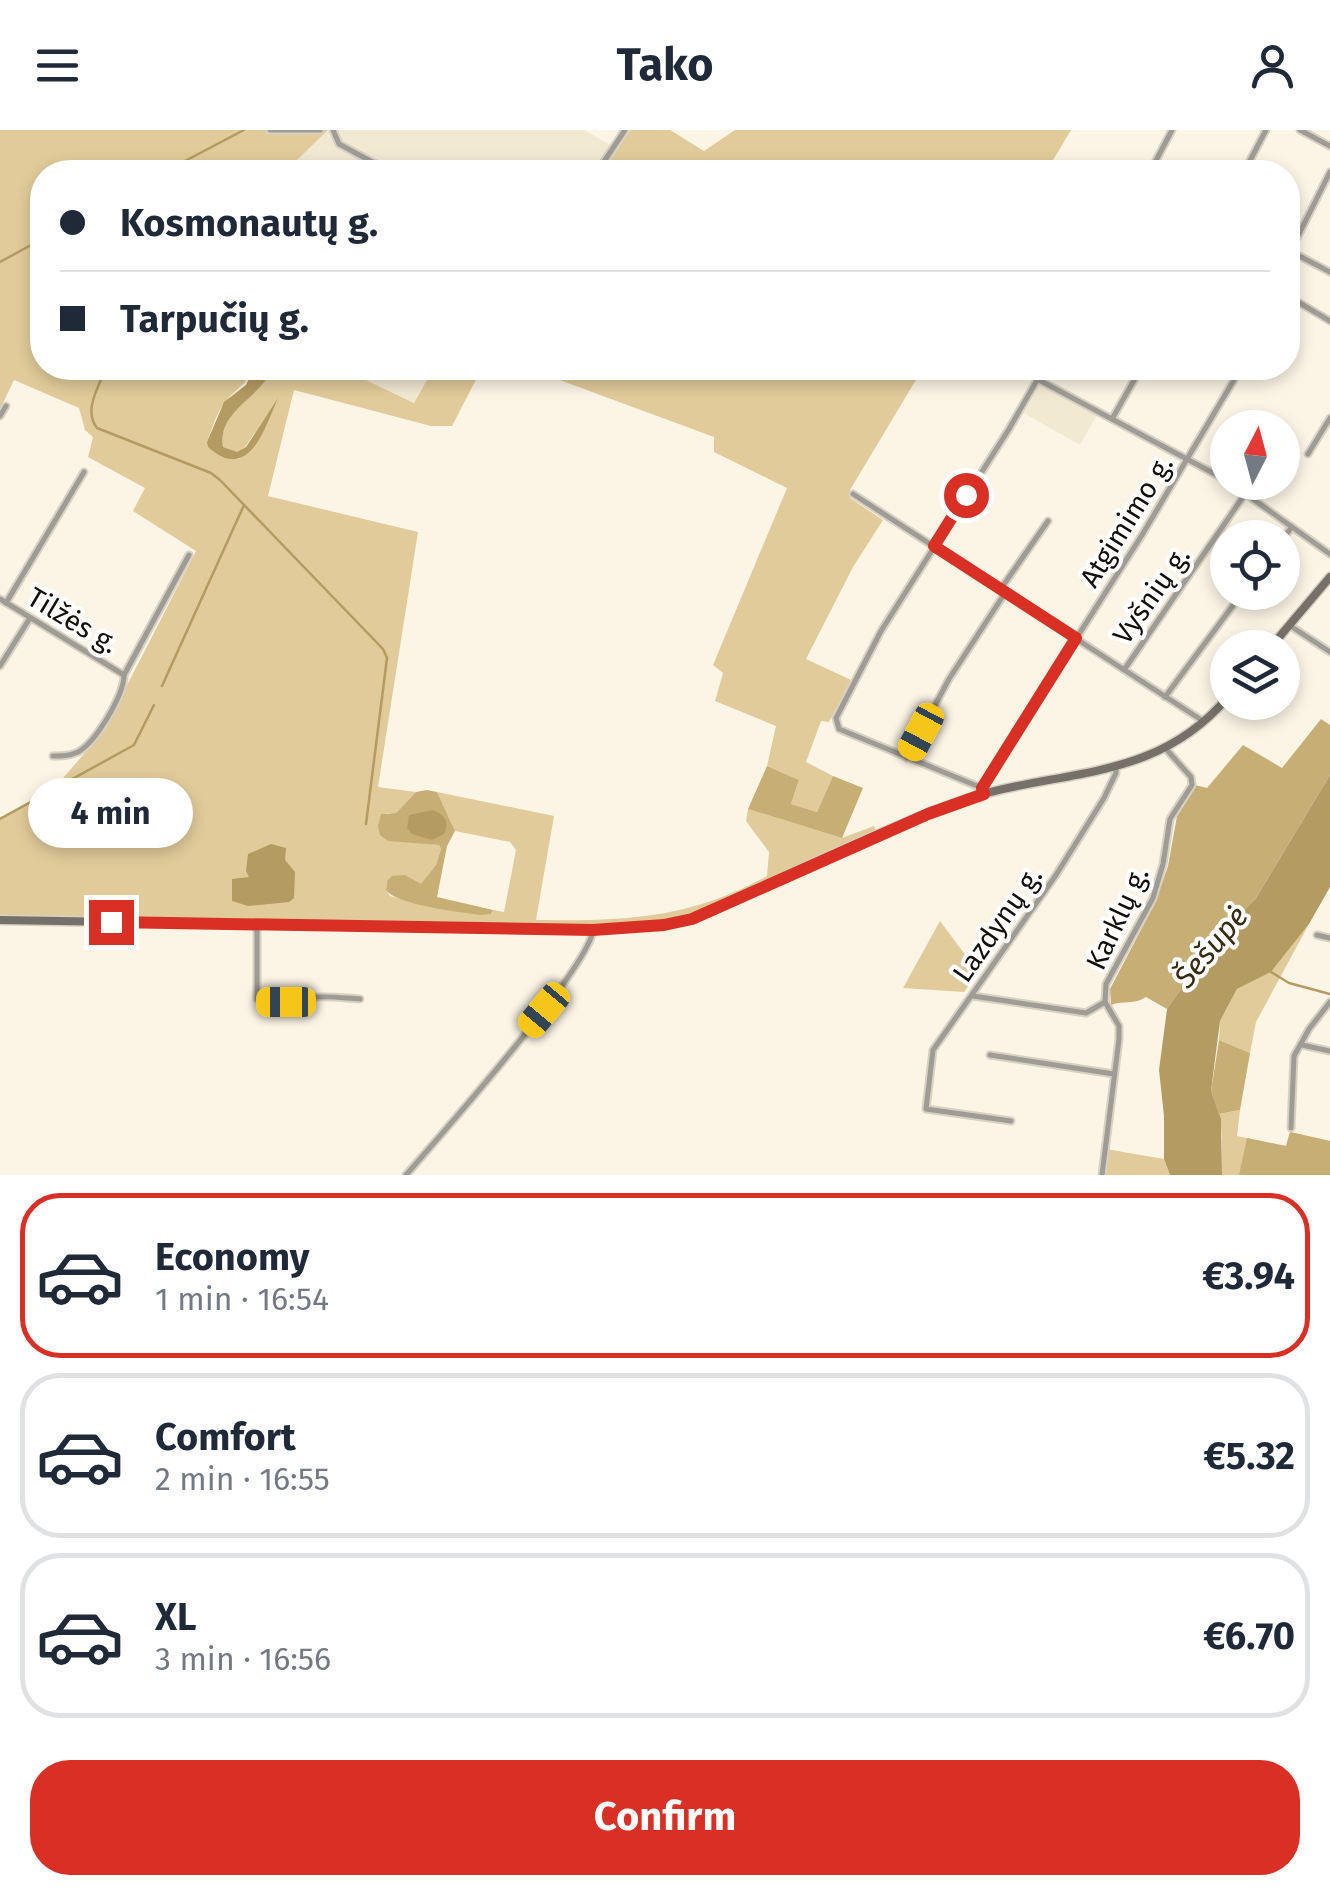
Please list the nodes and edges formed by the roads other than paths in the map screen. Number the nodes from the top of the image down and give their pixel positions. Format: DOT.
graph roads {
  1 [pos="270,130"];
  2 [pos="320,130"];
  3 [pos="333,130"];
  4 [pos="625,130"];
  5 [pos="1172,130"];
  6 [pos="1266,130"];
  7 [pos="1300,130"];
  8 [pos="1330,146"];
  9 [pos="369,160"];
  10 [pos="605,160"];
  11 [pos="1156,160"];
  12 [pos="1250,160"];
  13 [pos="1330,172"];
  14 [pos="1300,231"];
  15 [pos="1300,258"];
  16 [pos="1330,272"];
  17 [pos="1300,303"];
  18 [pos="1330,321"];
  19 [pos="1038,380"];
  20 [pos="1133,380"];
  21 [pos="1233,380"];
  22 [pos="6,406"];
  23 [pos="0,416"];
  24 [pos="1330,418"];
  25 [pos="1112,419"];
  26 [pos="1308,454"];
  27 [pos="1189,458"];
  28 [pos="1210,471"];
  29 [pos="84,472"];
  30 [pos="853,494"];
  31 [pos="1242,500"];
  32 [pos="1254,500"];
  33 [pos="1282,520"];
  34 [pos="1048,521"];
  35 [pos="1300,533"];
  36 [pos="934,546"];
  37 [pos="1330,554"];
  38 [pos="189,555"];
  39 [pos="1330,577"];
  40 [pos="1003,591"];
  41 [pos="3,601"];
  42 [pos="1230,610"];
  43 [pos="30,618"];
  44 [pos="1289,625"];
  45 [pos="1285,630"];
  46 [pos="1076,638"];
  47 [pos="1330,652"];
  48 [pos="0,666"];
  49 [pos="1124,670"];
  50 [pos="124,675"];
  51 [pos="1165,696"];
  52 [pos="1210,718"];
  53 [pos="1205,723"];
  54 [pos="1166,749"];
  55 [pos="53,756"];
  56 [pos="907,758"];
  57 [pos="1116,766"];
  58 [pos="983,791"];
  59 [pos="0,920"];
  60 [pos="256,924"];
  61 [pos="593,930"];
  62 [pos="1317,935"];
  63 [pos="1330,938"];
  64 [pos="971,996"];
  65 [pos="360,999"];
  66 [pos="1105,1002"];
  67 [pos="1330,1002"];
  68 [pos="1302,1045"];
  69 [pos="1330,1051"];
  70 [pos="990,1055"];
  71 [pos="1114,1074"];
  72 [pos="1011,1121"];
  73 [pos="1292,1128"];
  74 [pos="406,1175"];
  75 [pos="1102,1175"];
  1 -- 2 [label="street"];
  3 -- 9 [label="street"];
  4 -- 10 [label="street"];
  5 -- 11 [label="street"];
  6 -- 12 [label="street"];
  7 -- 8 [label="street"];
  13 -- 14 [label="street"];
  15 -- 16 [label="street"];
  17 -- 18 [label="street"];
  19 -- 25 [label="street"];
  19 -- 36 [label="street"];
  20 -- 25 [label="street"];
  21 -- 27 [label="street, Atgimimo g."];
  22 -- 23 [label="street"];
  24 -- 26 [label="street"];
  25 -- 27 [label="street"];
  27 -- 28 [label="street"];
  27 -- 46 [label="street, Atgimimo g."];
  29 -- 41 [label="street"];
  30 -- 36 [label="street"];
  31 -- 49 [label="street, Vyšnių g."];
  32 -- 33 [label="street"];
  34 -- 40 [label="street"];
  35 -- 37 [label="street"];
  36 -- 40 [label="street"];
  36 -- 56 [label="street"];
  38 -- 50 [label="street"];
  39 -- 44 [label="main road"];
  40 -- 46 [label="street"];
  40 -- 56 [label="street"];
  41 -- 43 [label="street, Tilžės g."];
  42 -- 51 [label="street"];
  43 -- 48 [label="street"];
  43 -- 50 [label="street, Tilžės g."];
  44 -- 45 [label="main road"];
  44 -- 47 [label="street"];
  46 -- 49 [label="street"];
  46 -- 58 [label="street, Atgimimo g."];
  49 -- 51 [label="street"];
  50 -- 55 [label="street"];
  51 -- 53 [label="street"];
  52 -- 53 [label="main road"];
  53 -- 54 [label="main road"];
  54 -- 57 [label="main road"];
  54 -- 66 [label="street, Karklų g."];
  56 -- 58 [label="street"];
  57 -- 58 [label="main road"];
  57 -- 64 [label="street, Lazdynų g."];
  58 -- 61 [label="main road"];
  59 -- 60 [label="main road"];
  60 -- 61 [label="main road"];
  60 -- 65 [label="street"];
  61 -- 74 [label="street"];
  62 -- 63 [label="street"];
  64 -- 66 [label="street"];
  64 -- 72 [label="street, Lazdynų g."];
  66 -- 71 [label="street, Karklų g."];
  67 -- 68 [label="street"];
  68 -- 69 [label="street"];
  68 -- 73 [label="street"];
  70 -- 71 [label="street"];
  71 -- 75 [label="street, Karklų g."];
}
